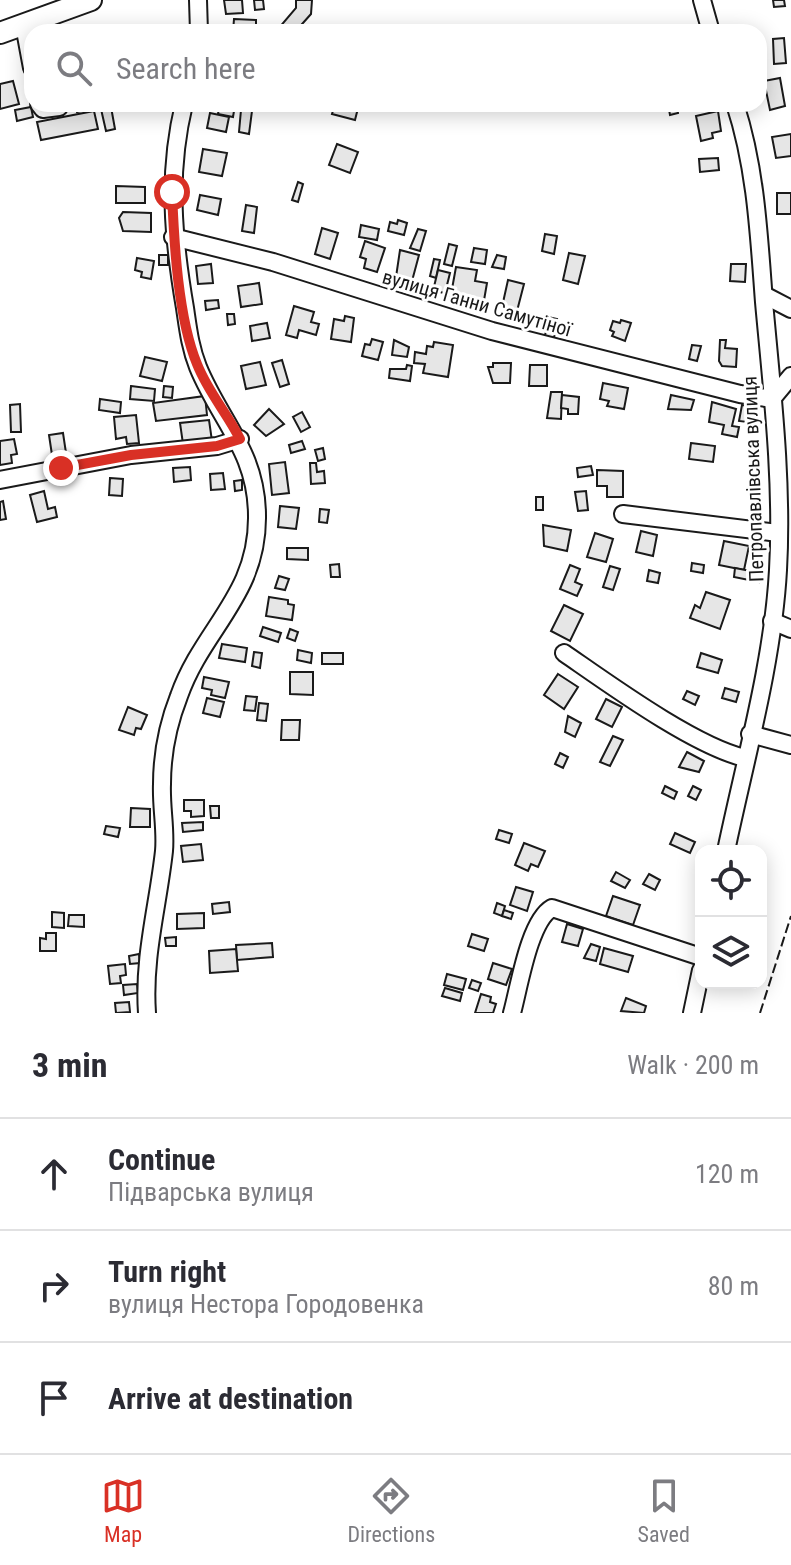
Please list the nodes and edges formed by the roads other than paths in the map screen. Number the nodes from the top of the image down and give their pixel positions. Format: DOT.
graph roads {
  1 [pos="91,0"];
  2 [pos="198,0"];
  3 [pos="702,0"];
  4 [pos="54,7"];
  5 [pos="26,24"];
  6 [pos="199,24"];
  7 [pos="709,24"];
  8 [pos="24,25"];
  9 [pos="0,33"];
  10 [pos="182,112"];
  11 [pos="737,112"];
  12 [pos="173,237"];
  13 [pos="764,295"];
  14 [pos="791,309"];
  15 [pos="791,376"];
  16 [pos="772,399"];
  17 [pos="240,439"];
  18 [pos="0,480"];
  19 [pos="623,514"];
  20 [pos="778,533"];
  21 [pos="772,621"];
  22 [pos="791,629"];
  23 [pos="564,653"];
  24 [pos="750,734"];
  25 [pos="791,745"];
  26 [pos="745,758"];
  27 [pos="727,845"];
  28 [pos="695,955"];
  29 [pos="697,989"];
  30 [pos="147,1013"];
  31 [pos="512,1013"];
  32 [pos="692,1013"];
  1 -- 4 [label="main road"];
  2 -- 6 [label="street"];
  3 -- 7 [label="street"];
  4 -- 5 [label="main road"];
  8 -- 9 [label="main road"];
  10 -- 12 [label="street"];
  11 -- 13 [label="street, Петропавлівська вулиця"];
  12 -- 16 [label="street, вулиця Ганни Самутіної"];
  12 -- 17 [label="street"];
  13 -- 14 [label="street"];
  13 -- 16 [label="street, Петропавлівська вулиця"];
  15 -- 16 [label="street"];
  16 -- 20 [label="street, Петропавлівська вулиця"];
  17 -- 18 [label="street"];
  17 -- 30 [label="street"];
  19 -- 20 [label="street"];
  20 -- 21 [label="street, Петропавлівська вулиця"];
  21 -- 22 [label="street"];
  21 -- 24 [label="street, Петропавлівська вулиця"];
  23 -- 26 [label="street"];
  24 -- 25 [label="street"];
  24 -- 26 [label="street, Петропавлівська вулиця"];
  26 -- 27 [label="street, Петропавлівська вулиця"];
  28 -- 31 [label="street"];
  29 -- 32 [label="street"];
}
